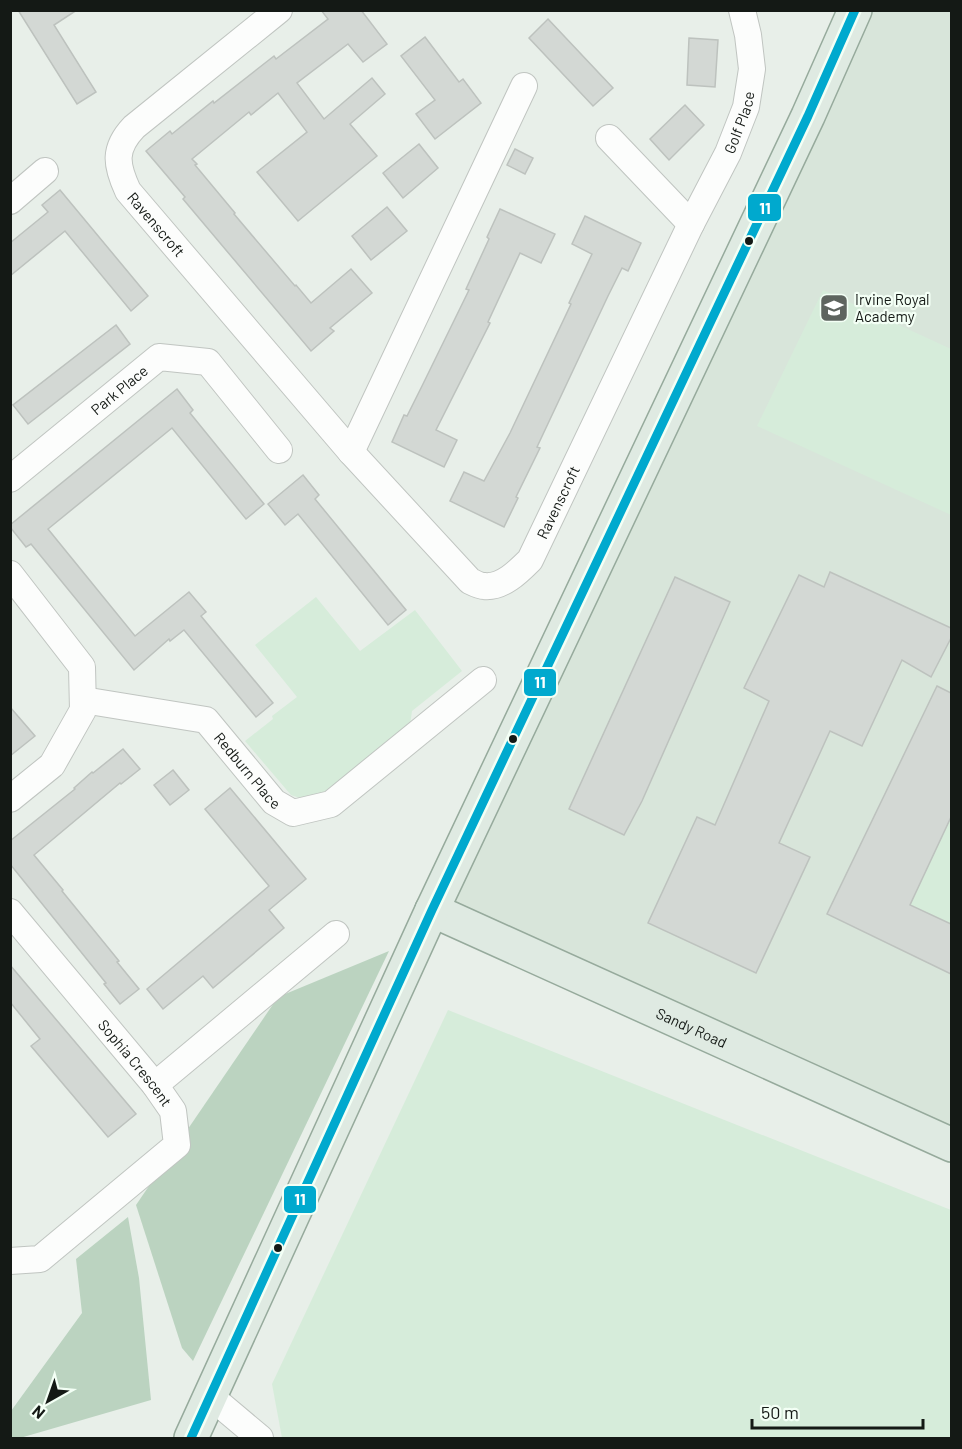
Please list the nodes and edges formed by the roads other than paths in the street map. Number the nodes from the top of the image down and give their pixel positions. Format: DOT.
graph roads {
  1 [pos="279,10"];
  2 [pos="742,10"];
  3 [pos="855,10"];
  4 [pos="524,86"];
  5 [pos="609,138"];
  6 [pos="45,171"];
  7 [pos="10,201"];
  8 [pos="691,224"];
  9 [pos="279,450"];
  10 [pos="351,452"];
  11 [pos="10,479"];
  12 [pos="10,574"];
  13 [pos="483,680"];
  14 [pos="82,700"];
  15 [pos="10,799"];
  16 [pos="432,910"];
  17 [pos="10,912"];
  18 [pos="336,934"];
  19 [pos="155,1085"];
  20 [pos="951,1145"];
  21 [pos="10,1261"];
  22 [pos="210,1396"];
  23 [pos="191,1438"];
  24 [pos="260,1438"];
  1 -- 10 [label="street, Ravenscroft"];
  2 -- 8 [label="street, Golf Place"];
  3 -- 16 [label="main road"];
  4 -- 10 [label="street"];
  5 -- 8 [label="street"];
  6 -- 7 [label="street"];
  8 -- 10 [label="street, Ravenscroft"];
  9 -- 11 [label="street, Park Place"];
  12 -- 14 [label="street"];
  13 -- 14 [label="street, Redburn Place"];
  14 -- 15 [label="street"];
  16 -- 20 [label="main road, Sandy Road"];
  16 -- 22 [label="main road"];
  17 -- 19 [label="street, Sophia Crescent"];
  18 -- 19 [label="street"];
  19 -- 21 [label="street, Sophia Crescent"];
  22 -- 23 [label="main road"];
  22 -- 24 [label="street"];
}
